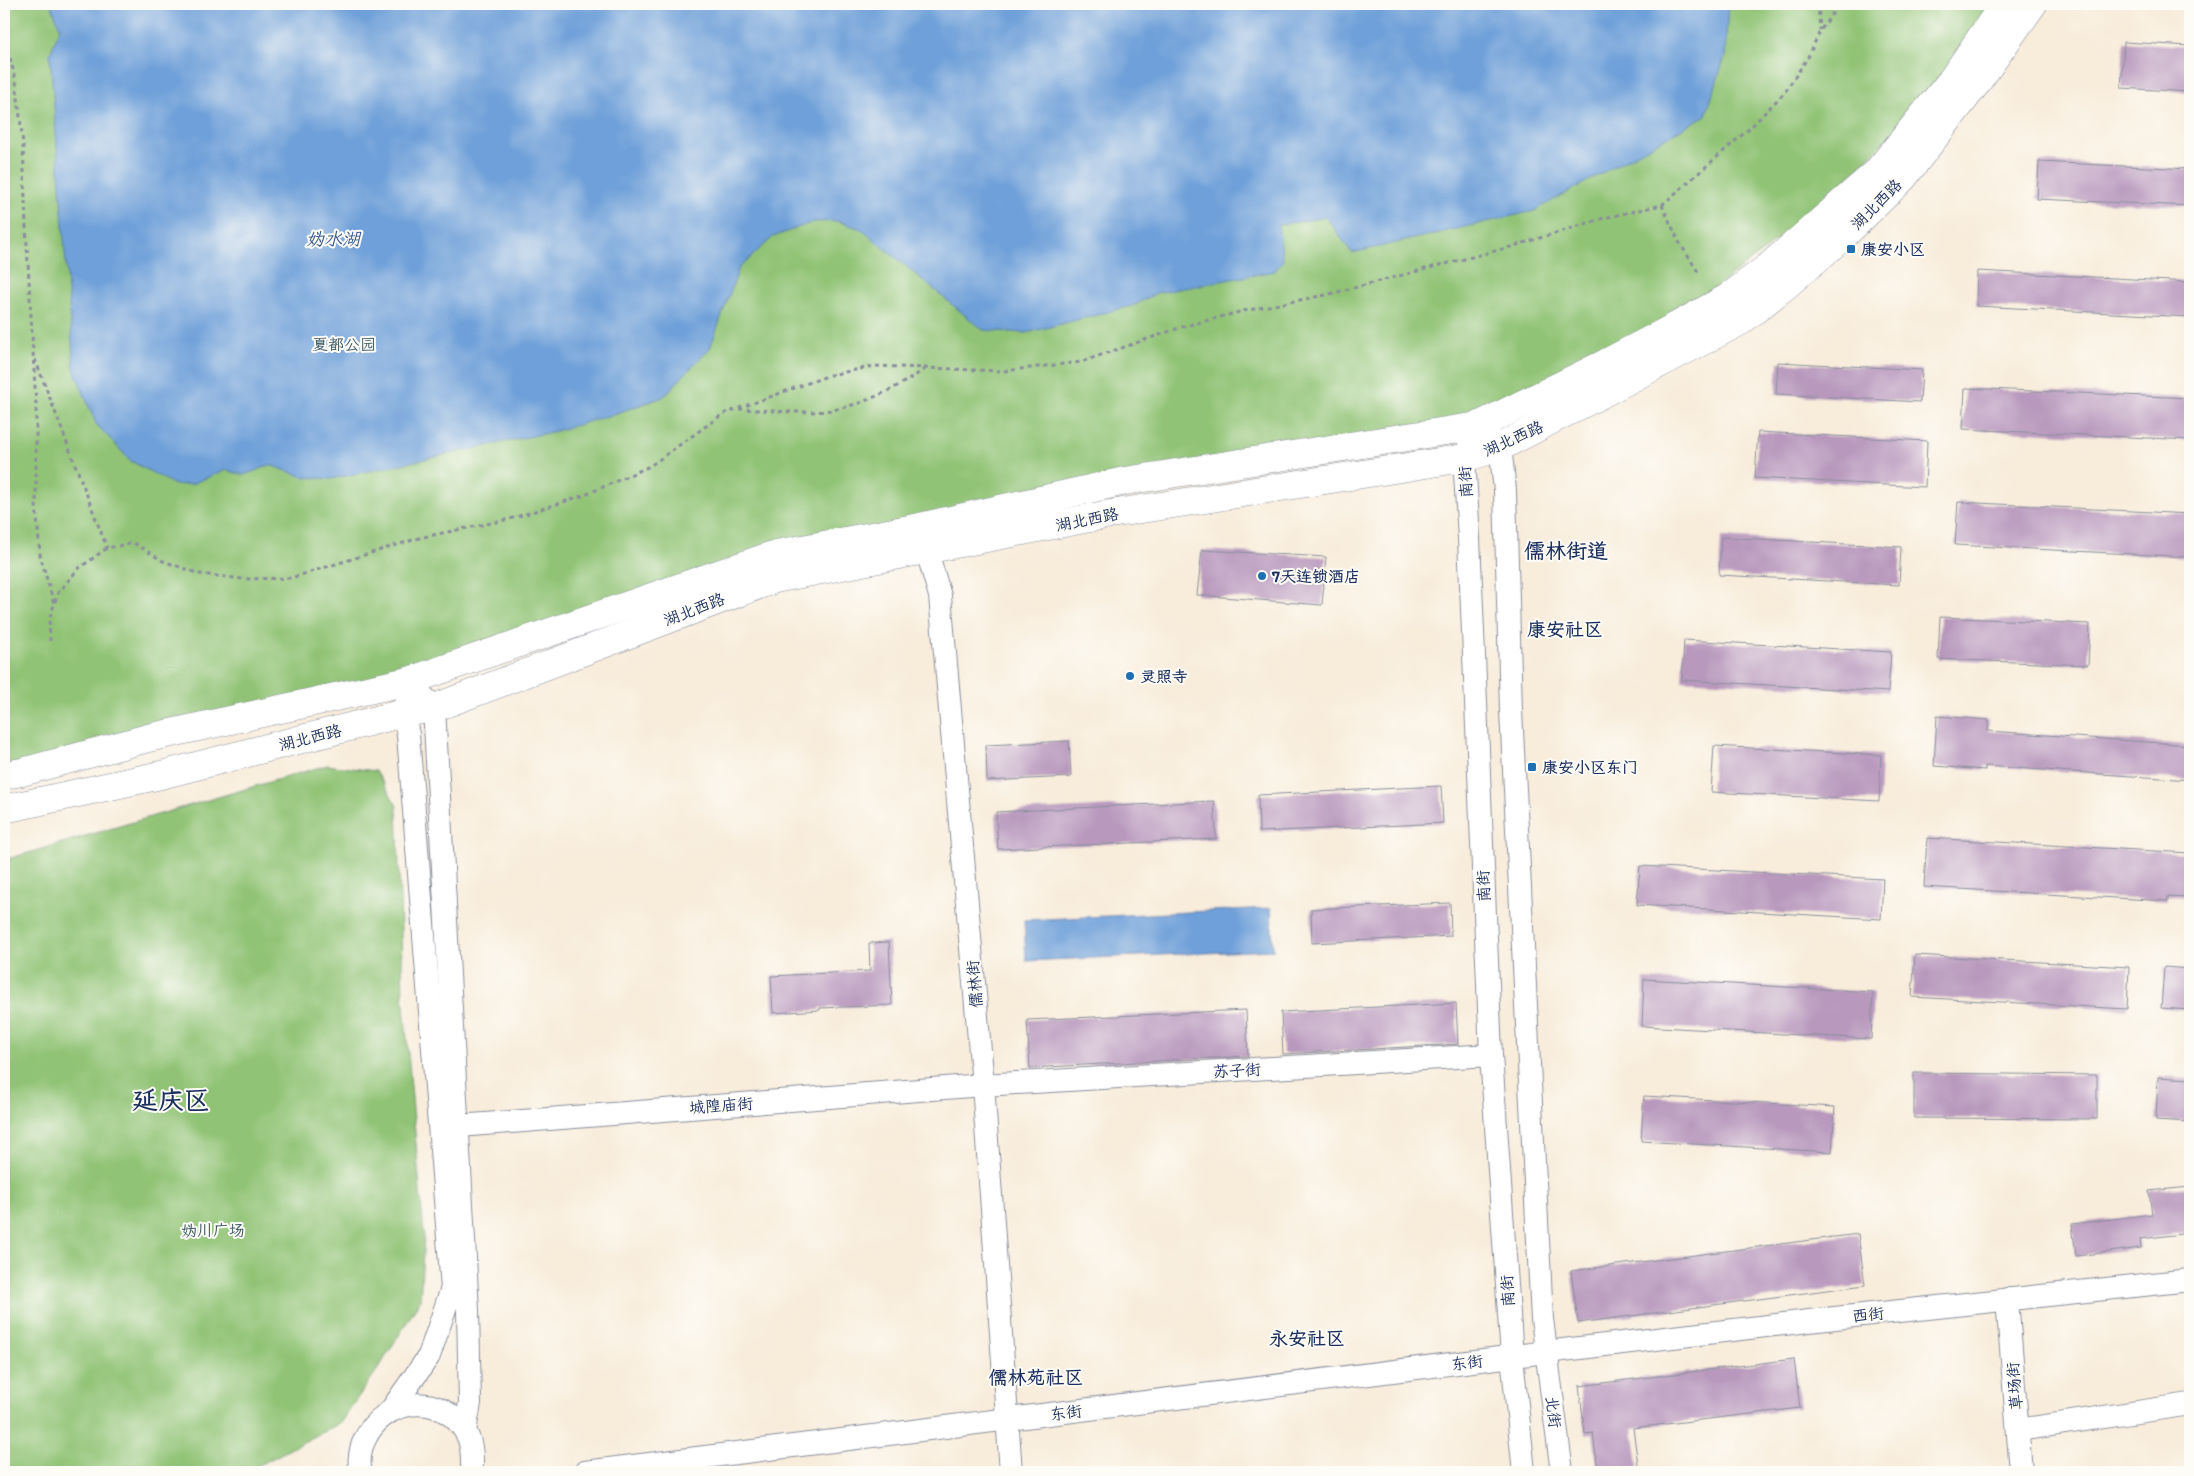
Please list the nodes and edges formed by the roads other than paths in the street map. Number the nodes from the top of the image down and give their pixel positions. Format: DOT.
graph roads {
  1 [pos="2004,4"];
  2 [pos="2033,4"];
  3 [pos="1478,426"];
  4 [pos="1500,447"];
  5 [pos="1464,458"];
  6 [pos="924,539"];
  7 [pos="409,681"];
  8 [pos="434,708"];
  9 [pos="404,713"];
  10 [pos="4,775"];
  11 [pos="4,810"];
  12 [pos="1491,1054"];
  13 [pos="983,1085"];
  14 [pos="459,1126"];
  15 [pos="2190,1280"];
  16 [pos="2007,1299"];
  17 [pos="1546,1352"];
  18 [pos="1512,1357"];
  19 [pos="2190,1404"];
  20 [pos="391,1410"];
  21 [pos="1007,1420"];
  22 [pos="2018,1430"];
  23 [pos="465,1431"];
  24 [pos="359,1471"];
  25 [pos="472,1472"];
  26 [pos="585,1472"];
  27 [pos="1011,1472"];
  28 [pos="1524,1472"];
  29 [pos="1562,1472"];
  30 [pos="2021,1472"];
  1 -- 3 [label="main road, 湖北西路"];
  2 -- 4 [label="main road, 湖北西路"];
  3 -- 4 [label="street"];
  3 -- 5 [label="street, 南街"];
  3 -- 6 [label="main road, 湖北西路"];
  4 -- 5 [label="main road, 湖北西路"];
  4 -- 17 [label="street, 南街"];
  5 -- 6 [label="main road, 湖北西路"];
  5 -- 12 [label="street, 南街"];
  6 -- 7 [label="main road, 湖北西路"];
  6 -- 8 [label="main road, 湖北西路"];
  6 -- 13 [label="street, 儒林街"];
  7 -- 8 [label="street"];
  7 -- 9 [label="street"];
  7 -- 10 [label="main road, 湖北西路"];
  8 -- 9 [label="main road, 湖北西路"];
  8 -- 14 [label="street"];
  9 -- 11 [label="main road, 湖北西路"];
  9 -- 20 [label="street"];
  12 -- 13 [label="street, 苏子街"];
  12 -- 18 [label="street, 南街"];
  13 -- 14 [label="street, 城隍庙街"];
  13 -- 21 [label="street, 儒林街"];
  14 -- 23 [label="street"];
  15 -- 16 [label="street, 西街"];
  16 -- 17 [label="street, 西街"];
  16 -- 22 [label="street, 草场街"];
  17 -- 18 [label="street, 东街"];
  17 -- 29 [label="street, 北街"];
  18 -- 21 [label="street, 东街"];
  18 -- 28 [label="street"];
  19 -- 22 [label="street"];
  20 -- 23 [label="street"];
  20 -- 24 [label="street"];
  21 -- 26 [label="street, 东街"];
  21 -- 27 [label="street, 儒林街"];
  22 -- 30 [label="street, 草场街"];
  23 -- 25 [label="street"];
}
